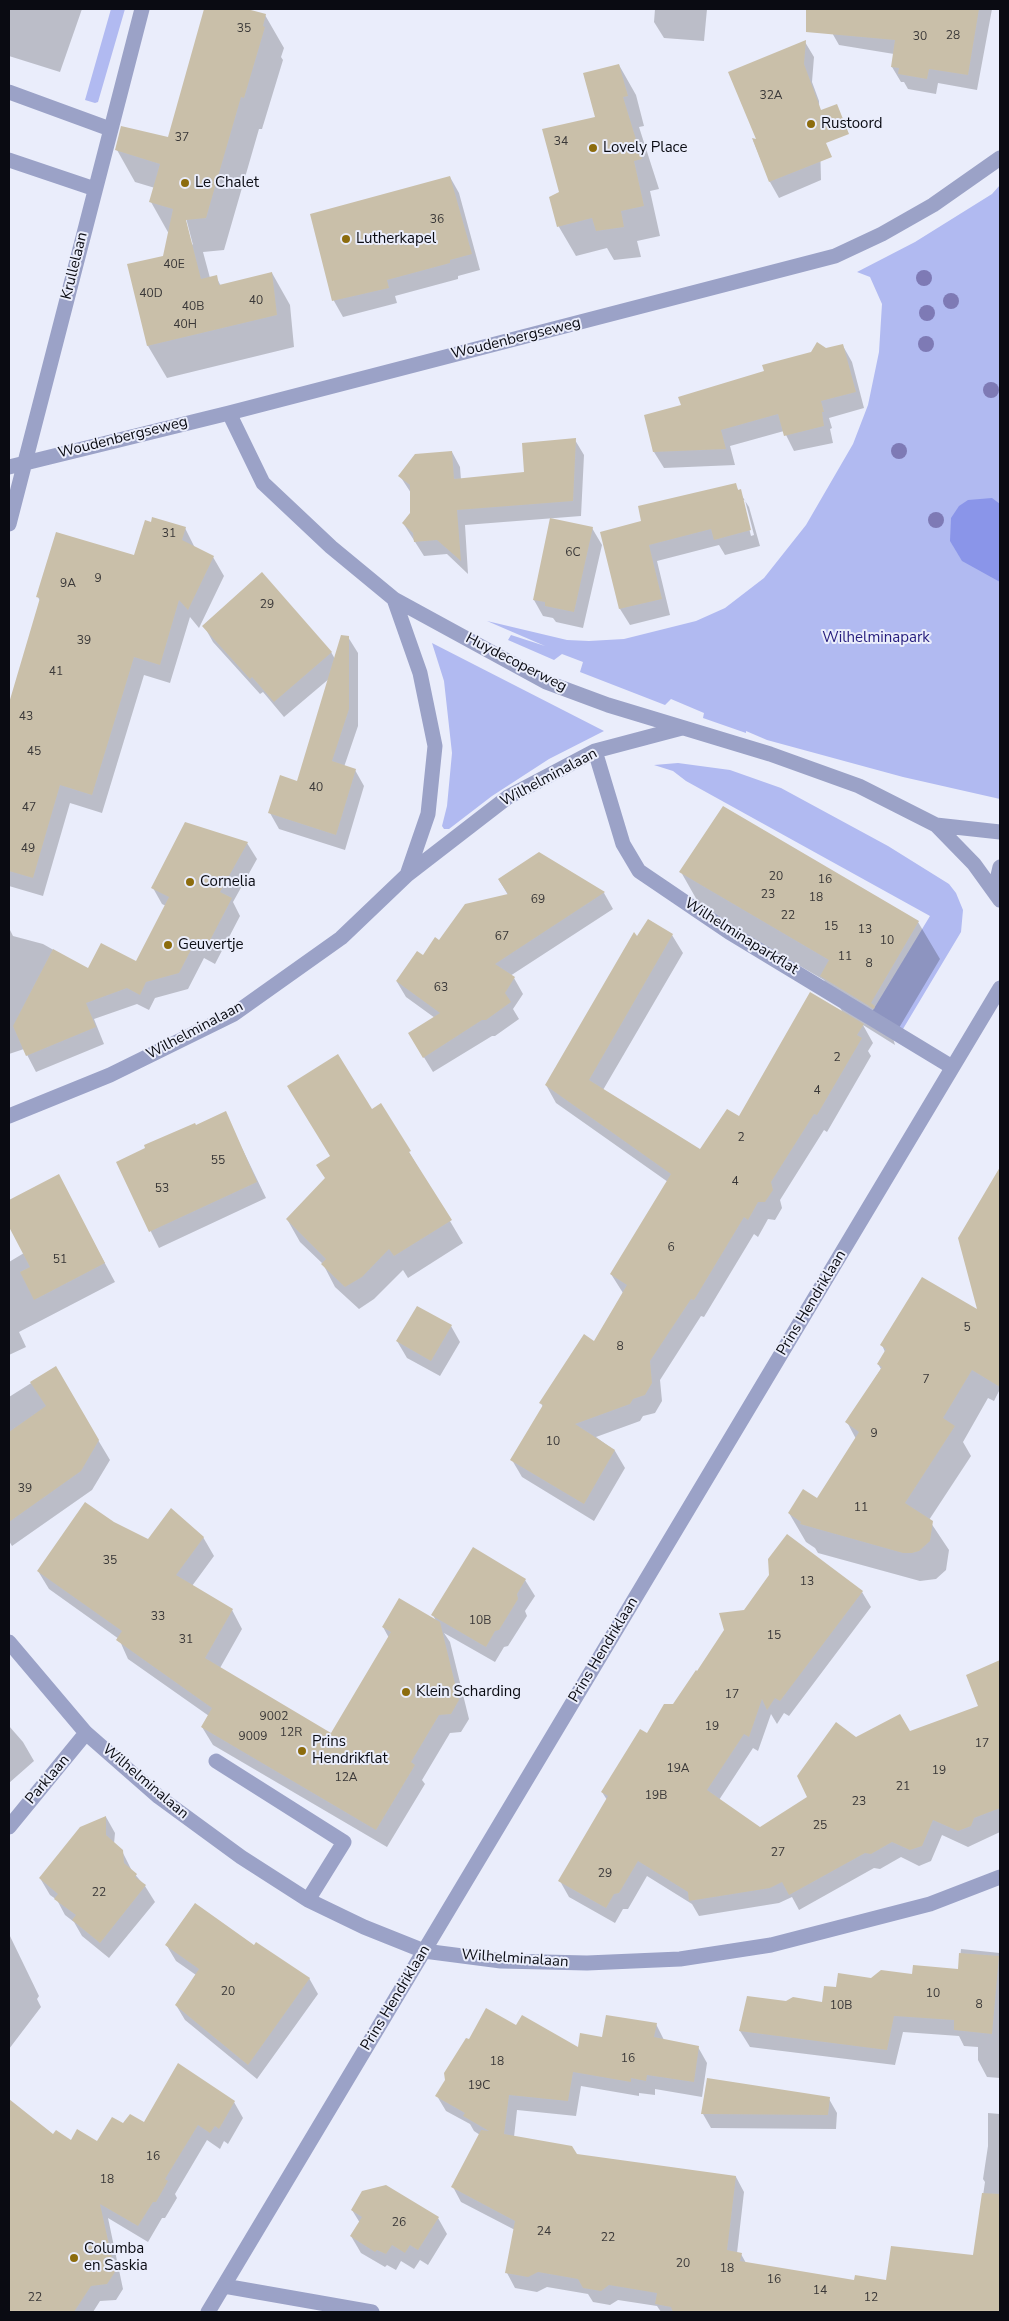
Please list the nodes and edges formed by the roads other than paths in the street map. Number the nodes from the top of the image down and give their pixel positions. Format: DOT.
graph roads {
  1 [pos="142,9"];
  2 [pos="9,92"];
  3 [pos="110,129"];
  4 [pos="1000,158"];
  5 [pos="9,160"];
  6 [pos="95,189"];
  7 [pos="229,413"];
  8 [pos="26,462"];
  9 [pos="9,466"];
  10 [pos="9,524"];
  11 [pos="394,599"];
  12 [pos="682,728"];
  13 [pos="595,751"];
  14 [pos="936,825"];
  15 [pos="1000,832"];
  16 [pos="1000,867"];
  17 [pos="407,875"];
  18 [pos="1000,898"];
  19 [pos="1000,988"];
  20 [pos="952,1067"];
  21 [pos="9,1116"];
  22 [pos="9,1642"];
  23 [pos="86,1733"];
  24 [pos="216,1761"];
  25 [pos="9,1827"];
  26 [pos="1000,1877"];
  27 [pos="308,1900"];
  28 [pos="424,1951"];
  29 [pos="224,2286"];
  30 [pos="208,2312"];
  31 [pos="372,2312"];
  1 -- 3 [label="street, Krullelaan"];
  2 -- 3 [label="street"];
  3 -- 6 [label="street, Krullelaan"];
  4 -- 7 [label="street, Woudenbergseweg"];
  5 -- 6 [label="street"];
  6 -- 8 [label="street, Krullelaan"];
  7 -- 8 [label="street, Woudenbergseweg"];
  7 -- 11 [label="street, Huydecoperweg"];
  8 -- 9 [label="street, Woudenbergseweg"];
  8 -- 10 [label="street, Krullelaan"];
  11 -- 12 [label="street, Huydecoperweg"];
  11 -- 17 [label="street, Wilhelminalaan"];
  12 -- 13 [label="street, Wilhelminalaan"];
  12 -- 14 [label="street, Huydecoperweg"];
  13 -- 17 [label="street, Wilhelminalaan"];
  13 -- 20 [label="street, Wilhelminaparkflat"];
  14 -- 15 [label="street, Huydecoperweg"];
  14 -- 18 [label="street, Huydecoperweg"];
  16 -- 18 [label="street"];
  17 -- 21 [label="street, Wilhelminalaan"];
  19 -- 20 [label="street, Prins Hendriklaan"];
  20 -- 28 [label="street, Prins Hendriklaan"];
  22 -- 23 [label="street, Wilhelminalaan"];
  23 -- 25 [label="street, Parklaan"];
  23 -- 27 [label="street, Wilhelminalaan"];
  24 -- 27 [label="street"];
  26 -- 28 [label="street, Wilhelminalaan"];
  27 -- 28 [label="street, Wilhelminalaan"];
  28 -- 29 [label="street, Prins Hendriklaan"];
  29 -- 30 [label="street, Prins Hendriklaan"];
  29 -- 31 [label="street"];
}
